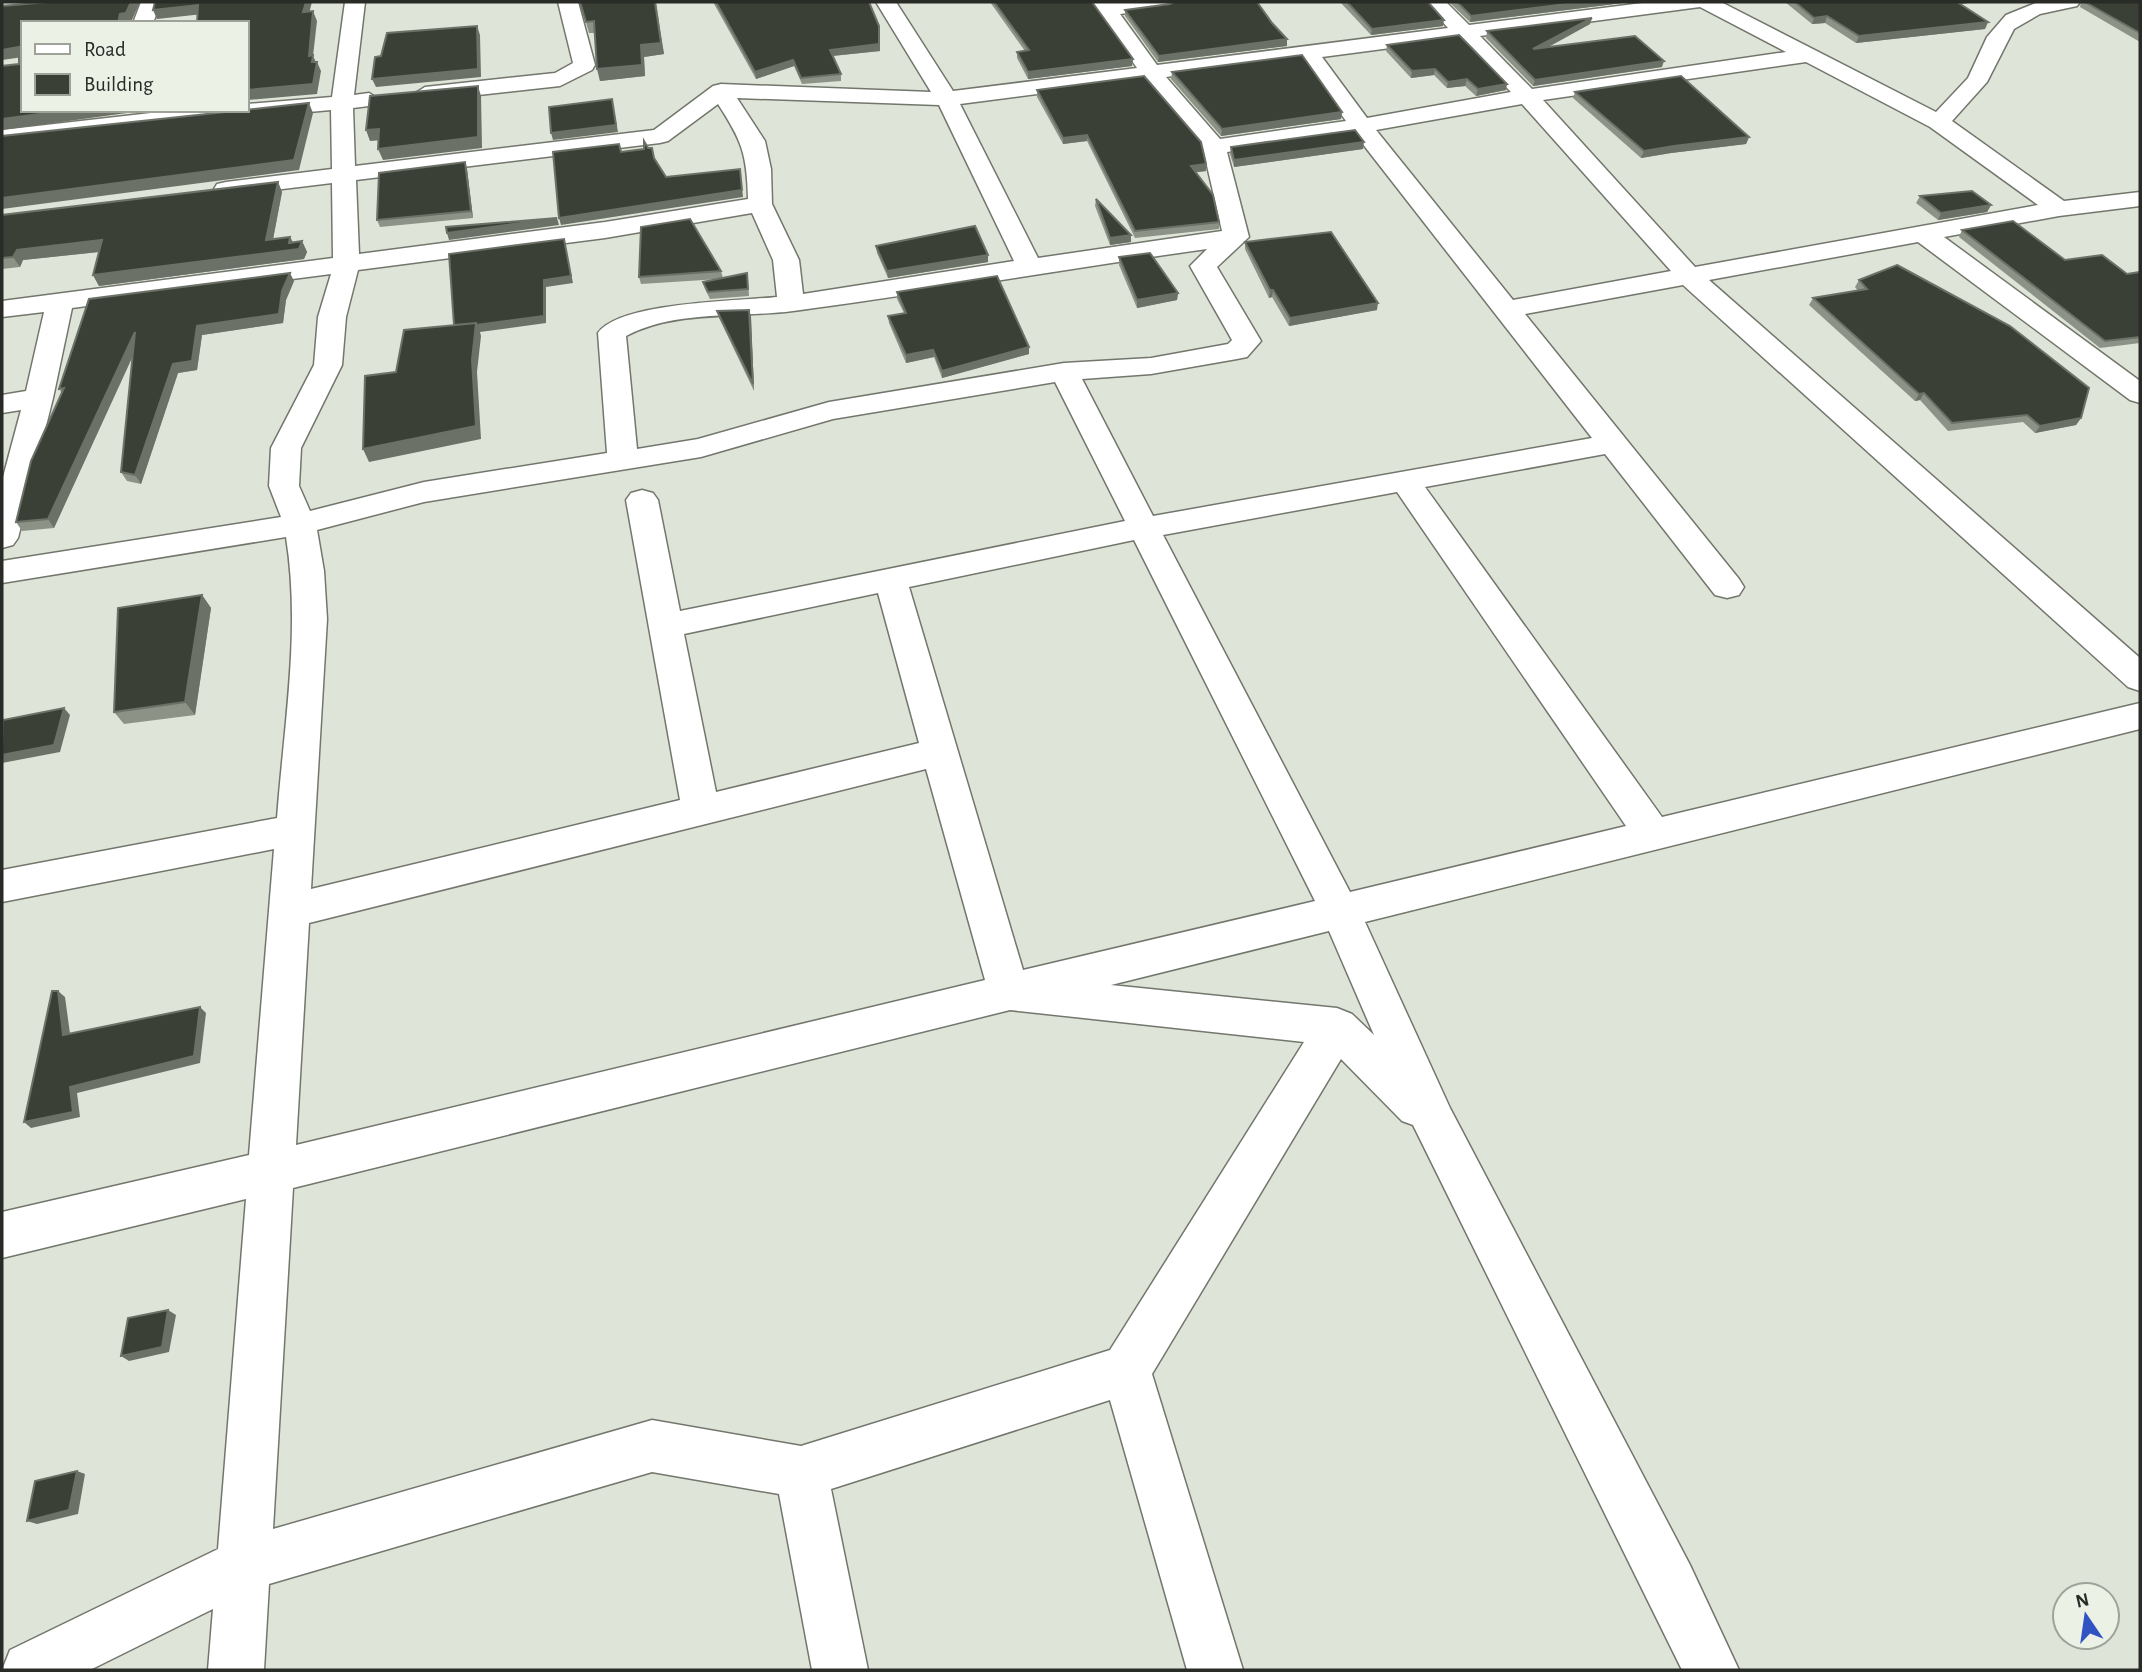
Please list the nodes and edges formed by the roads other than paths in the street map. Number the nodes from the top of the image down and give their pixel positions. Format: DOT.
graph roads {
  1 [pos="150,2"];
  2 [pos="355,2"];
  3 [pos="568,2"];
  4 [pos="887,2"];
  5 [pos="1169,2"];
  6 [pos="1435,2"];
  7 [pos="1695,2"];
  8 [pos="1706,2"];
  9 [pos="2070,2"];
  10 [pos="1103,6"];
  11 [pos="144,21"];
  12 [pos="1465,32"];
  13 [pos="1308,53"];
  14 [pos="1810,55"];
  15 [pos="1152,74"];
  16 [pos="721,91"];
  17 [pos="1527,96"];
  18 [pos="947,99"];
  19 [pos="342,103"];
  20 [pos="248,109"];
  21 [pos="195,112"];
  22 [pos="113,117"];
  23 [pos="1938,122"];
  24 [pos="1361,127"];
  25 [pos="2,138"];
  26 [pos="1214,147"];
  27 [pos="345,174"];
  28 [pos="208,191"];
  29 [pos="2140,200"];
  30 [pos="760,204"];
  31 [pos="2059,209"];
  32 [pos="1923,234"];
  33 [pos="1236,237"];
  34 [pos="346,265"];
  35 [pos="1028,265"];
  36 [pos="1688,275"];
  37 [pos="60,300"];
  38 [pos="791,303"];
  39 [pos="2,309"];
  40 [pos="1506,309"];
  41 [pos="1064,372"];
  42 [pos="2140,394"];
  43 [pos="39,398"];
  44 [pos="2,404"];
  45 [pos="1613,443"];
  46 [pos="623,461"];
  47 [pos="1405,481"];
  48 [pos="642,500"];
  49 [pos="300,524"];
  50 [pos="1143,527"];
  51 [pos="2,538"];
  52 [pos="2,572"];
  53 [pos="890,579"];
  54 [pos="1727,587"];
  55 [pos="664,626"];
  56 [pos="2140,678"];
  57 [pos="2140,716"];
  58 [pos="939,752"];
  59 [pos="701,811"];
  60 [pos="295,830"];
  61 [pos="1653,834"];
  62 [pos="2,886"];
  63 [pos="289,911"];
  64 [pos="1340,911"];
  65 [pos="1009,992"];
  66 [pos="1338,1027"];
  67 [pos="1434,1122"];
  68 [pos="271,1172"];
  69 [pos="2,1234"];
  70 [pos="1126,1370"];
  71 [pos="801,1472"];
  72 [pos="243,1565"];
  73 [pos="30,1670"];
  74 [pos="236,1670"];
  75 [pos="840,1670"];
  76 [pos="1215,1670"];
  77 [pos="1711,1670"];
  1 -- 11 [label="street"];
  2 -- 19 [label="street"];
  3 -- 19 [label="street"];
  4 -- 18 [label="street"];
  5 -- 10 [label="street"];
  6 -- 12 [label="street"];
  7 -- 12 [label="street"];
  8 -- 14 [label="street"];
  9 -- 23 [label="street"];
  10 -- 15 [label="street"];
  12 -- 13 [label="street"];
  12 -- 17 [label="street"];
  13 -- 15 [label="street"];
  13 -- 24 [label="street"];
  14 -- 17 [label="street"];
  14 -- 23 [label="street"];
  15 -- 18 [label="street"];
  15 -- 26 [label="street"];
  16 -- 18 [label="street"];
  16 -- 27 [label="street"];
  16 -- 30 [label="street"];
  17 -- 24 [label="street"];
  17 -- 36 [label="street"];
  18 -- 35 [label="street"];
  19 -- 20 [label="street"];
  19 -- 27 [label="street"];
  21 -- 22 [label="street"];
  22 -- 25 [label="street"];
  23 -- 31 [label="street"];
  24 -- 26 [label="street"];
  24 -- 40 [label="street"];
  26 -- 33 [label="street"];
  27 -- 28 [label="street"];
  27 -- 34 [label="street"];
  29 -- 31 [label="street"];
  30 -- 34 [label="street"];
  30 -- 38 [label="street"];
  31 -- 32 [label="street"];
  32 -- 36 [label="street"];
  32 -- 42 [label="street"];
  33 -- 35 [label="street"];
  33 -- 41 [label="street"];
  34 -- 37 [label="street"];
  34 -- 49 [label="street"];
  35 -- 38 [label="street"];
  36 -- 40 [label="street"];
  36 -- 56 [label="street"];
  37 -- 39 [label="street"];
  37 -- 43 [label="street"];
  38 -- 46 [label="street"];
  40 -- 45 [label="street"];
  41 -- 46 [label="street"];
  41 -- 50 [label="street"];
  43 -- 44 [label="street"];
  43 -- 51 [label="street"];
  45 -- 47 [label="street"];
  45 -- 54 [label="street"];
  46 -- 49 [label="street"];
  47 -- 50 [label="street"];
  47 -- 61 [label="street"];
  48 -- 55 [label="street"];
  49 -- 52 [label="street"];
  49 -- 60 [label="street"];
  50 -- 53 [label="street"];
  50 -- 64 [label="street"];
  53 -- 55 [label="street"];
  53 -- 58 [label="street"];
  55 -- 59 [label="street"];
  57 -- 61 [label="street"];
  58 -- 59 [label="street"];
  58 -- 65 [label="street"];
  59 -- 63 [label="street"];
  60 -- 62 [label="street"];
  60 -- 63 [label="street"];
  61 -- 64 [label="street"];
  63 -- 68 [label="street"];
  64 -- 65 [label="street"];
  64 -- 67 [label="street"];
  65 -- 66 [label="street"];
  65 -- 68 [label="street"];
  66 -- 67 [label="street"];
  66 -- 70 [label="street"];
  67 -- 77 [label="street"];
  68 -- 69 [label="street"];
  68 -- 72 [label="street"];
  70 -- 71 [label="street"];
  70 -- 76 [label="street"];
  71 -- 72 [label="street"];
  71 -- 75 [label="street"];
  72 -- 73 [label="street"];
  72 -- 74 [label="street"];
}
